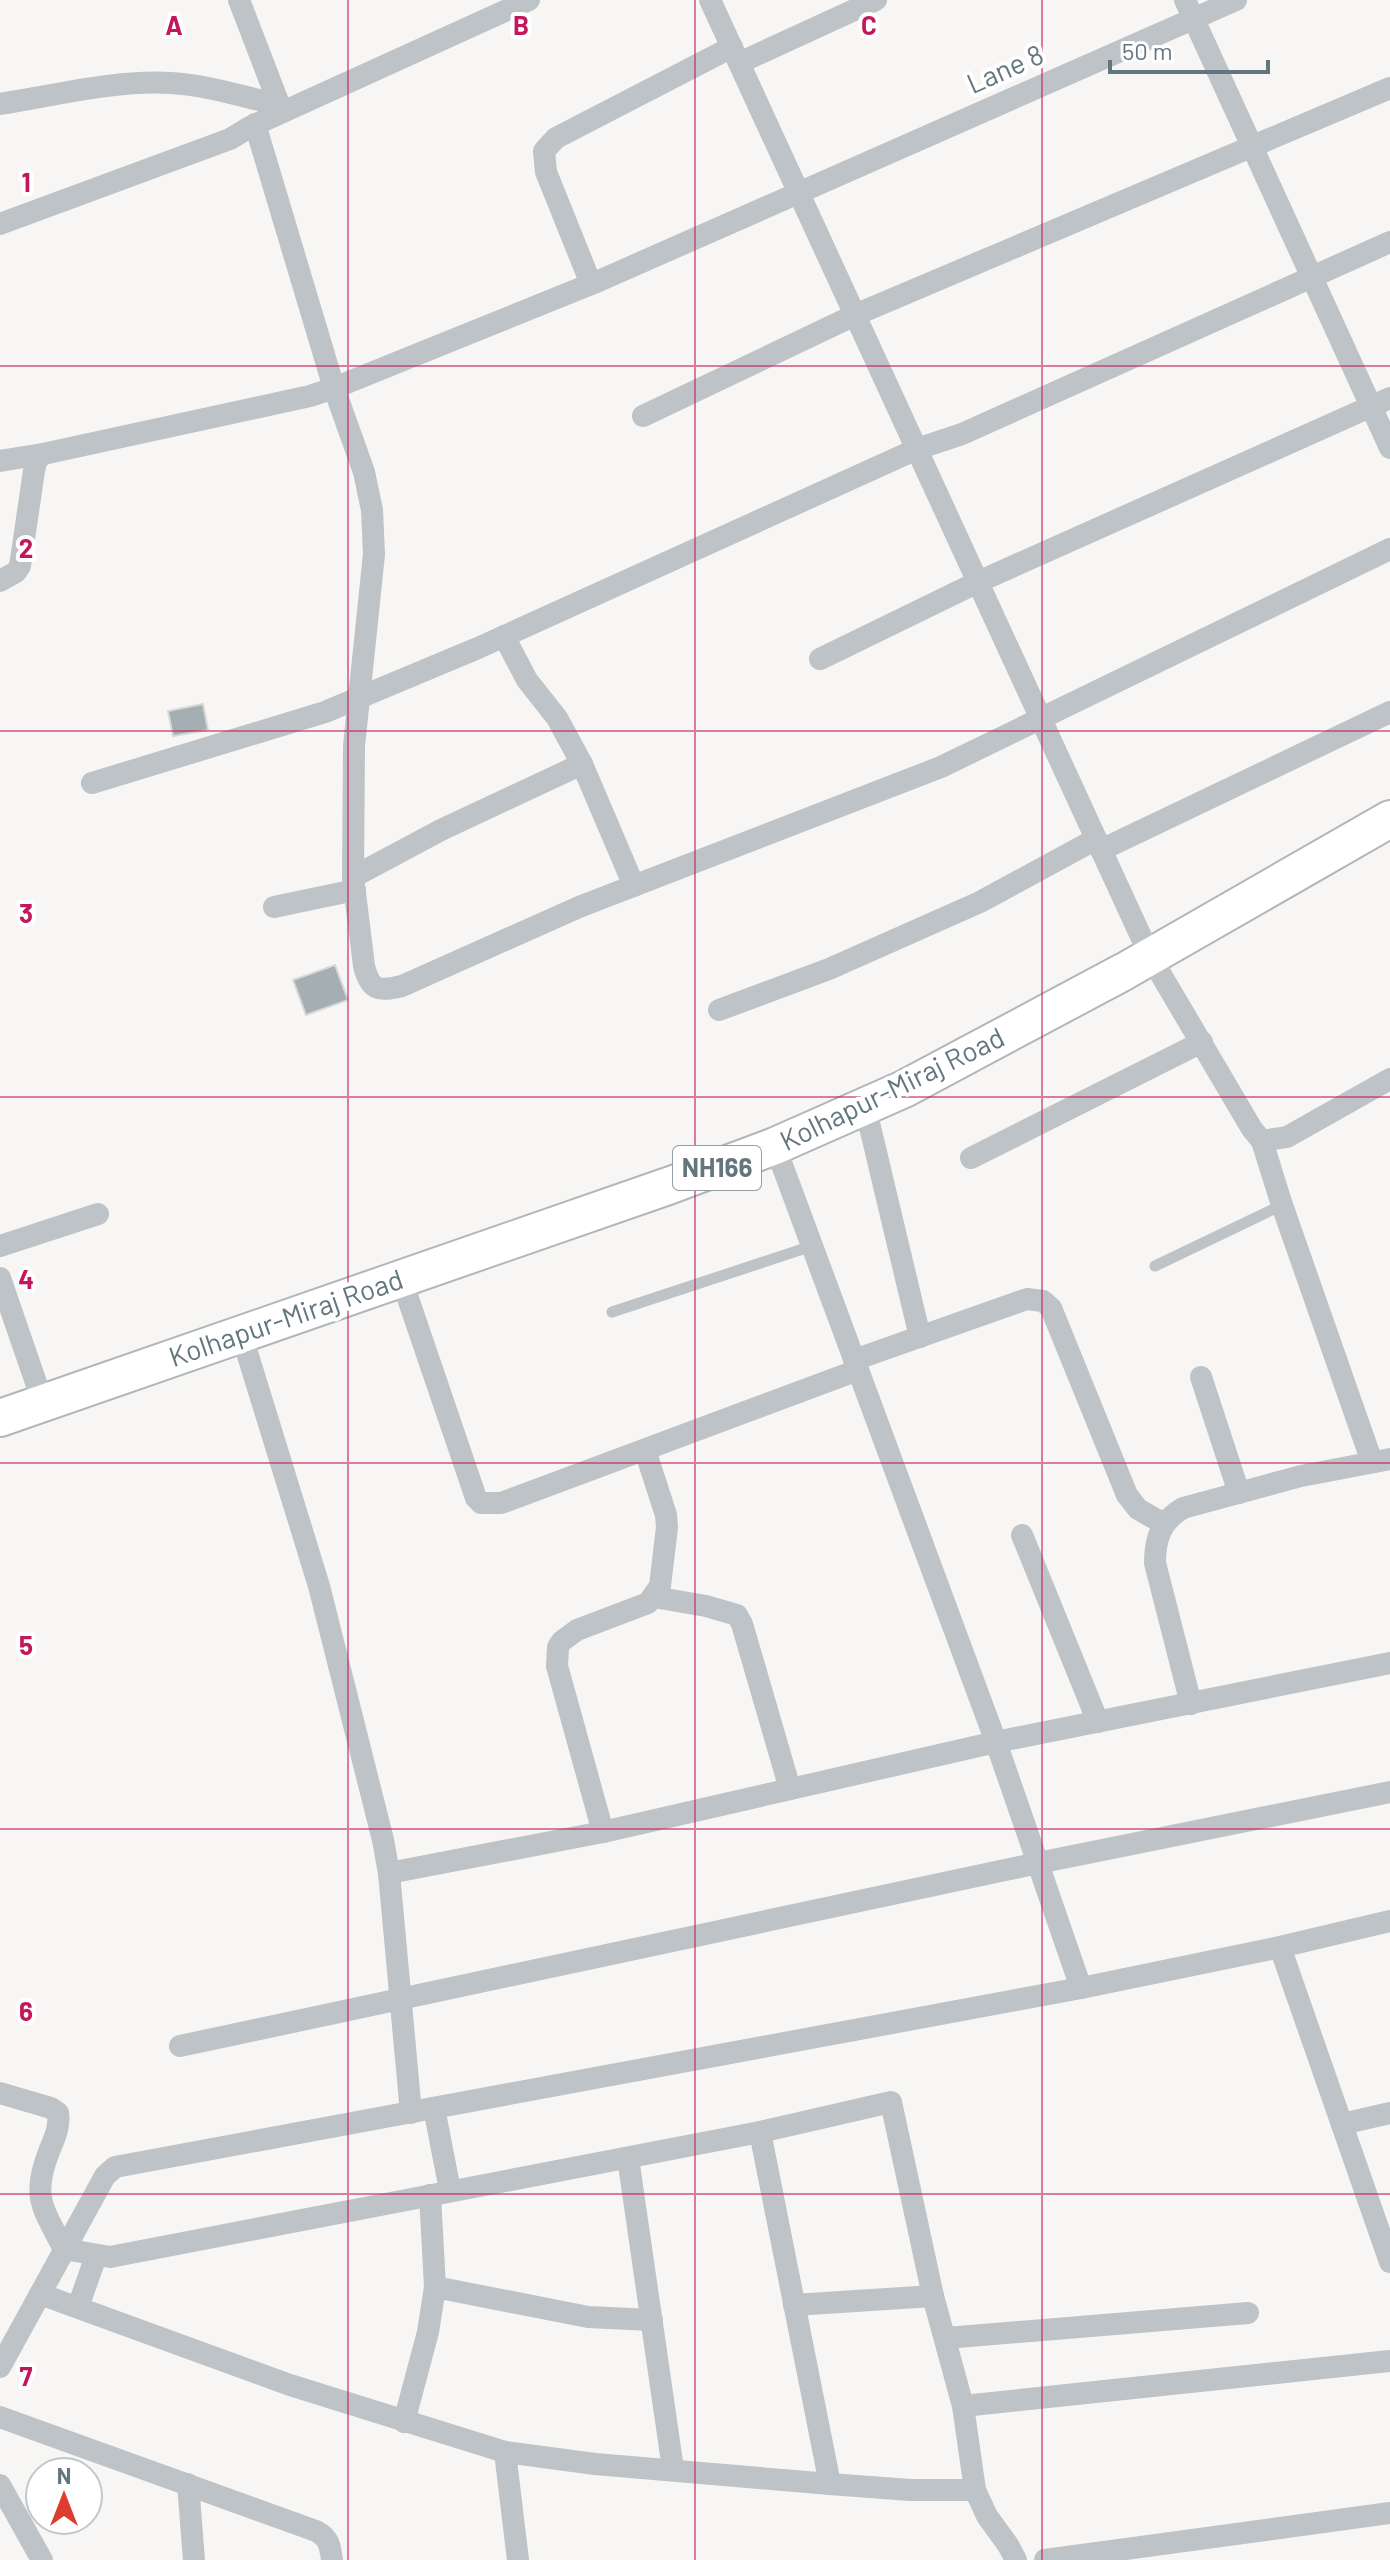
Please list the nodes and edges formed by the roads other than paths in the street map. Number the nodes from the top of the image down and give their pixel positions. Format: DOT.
graph roads {
  1 [pos="239,0"];
  2 [pos="529,0"];
  3 [pos="710,0"];
  4 [pos="876,0"];
  5 [pos="1236,0"];
  6 [pos="1190,10"];
  7 [pos="735,55"];
  8 [pos="1390,88"];
  9 [pos="0,104"];
  10 [pos="281,108"];
  11 [pos="255,124"];
  12 [pos="1251,148"];
  13 [pos="798,193"];
  14 [pos="0,224"];
  15 [pos="1390,242"];
  16 [pos="1313,276"];
  17 [pos="591,284"];
  18 [pos="855,315"];
  19 [pos="334,388"];
  20 [pos="1380,403"];
  21 [pos="643,416"];
  22 [pos="1390,448"];
  23 [pos="917,449"];
  24 [pos="43,454"];
  25 [pos="0,461"];
  26 [pos="1390,549"];
  27 [pos="0,581"];
  28 [pos="978,582"];
  29 [pos="504,636"];
  30 [pos="820,659"];
  31 [pos="359,699"];
  32 [pos="1390,712"];
  33 [pos="1040,718"];
  34 [pos="582,764"];
  35 [pos="92,783"];
  36 [pos="1390,819"];
  37 [pos="1099,844"];
  38 [pos="354,884"];
  39 [pos="634,886"];
  40 [pos="274,907"];
  41 [pos="1150,956"];
  42 [pos="719,1010"];
  43 [pos="1202,1042"];
  44 [pos="1390,1079"];
  45 [pos="865,1106"];
  46 [pos="1262,1141"];
  47 [pos="775,1146"];
  48 [pos="971,1158"];
  49 [pos="1282,1205"];
  50 [pos="98,1214"];
  51 [pos="0,1246"];
  52 [pos="812,1246"];
  53 [pos="1155,1266"];
  54 [pos="0,1278"];
  55 [pos="401,1278"];
  56 [pos="612,1312"];
  57 [pos="241,1333"];
  58 [pos="920,1337"];
  59 [pos="856,1365"];
  60 [pos="1201,1377"];
  61 [pos="43,1403"];
  62 [pos="0,1418"];
  63 [pos="645,1450"];
  64 [pos="1381,1461"];
  65 [pos="1239,1493"];
  66 [pos="1164,1524"];
  67 [pos="1022,1535"];
  68 [pos="654,1597"];
  69 [pos="1390,1663"];
  70 [pos="1191,1704"];
  71 [pos="1098,1722"];
  72 [pos="996,1742"];
  73 [pos="790,1789"];
  74 [pos="1390,1792"];
  75 [pos="603,1832"];
  76 [pos="1038,1863"];
  77 [pos="389,1873"];
  78 [pos="1390,1921"];
  79 [pos="1280,1947"];
  80 [pos="1081,1988"];
  81 [pos="399,2001"];
  82 [pos="180,2046"];
  83 [pos="0,2093"];
  84 [pos="434,2108"];
  85 [pos="411,2113"];
  86 [pos="1390,2113"];
  87 [pos="1342,2124"];
  88 [pos="760,2132"];
  89 [pos="628,2158"];
  90 [pos="440,2192"];
  91 [pos="64,2249"];
  92 [pos="96,2256"];
  93 [pos="1390,2262"];
  94 [pos="435,2287"];
  95 [pos="40,2294"];
  96 [pos="933,2296"];
  97 [pos="794,2305"];
  98 [pos="78,2307"];
  99 [pos="1248,2313"];
  100 [pos="652,2320"];
  101 [pos="946,2338"];
  102 [pos="1390,2361"];
  103 [pos="0,2367"];
  104 [pos="963,2406"];
  105 [pos="0,2417"];
  106 [pos="404,2422"];
  107 [pos="505,2452"];
  108 [pos="673,2469"];
  109 [pos="188,2484"];
  110 [pos="830,2484"];
  111 [pos="0,2485"];
  112 [pos="975,2490"];
  113 [pos="1390,2513"];
  114 [pos="42,2560"];
  115 [pos="194,2560"];
  116 [pos="332,2560"];
  117 [pos="518,2560"];
  118 [pos="1016,2560"];
  119 [pos="1045,2560"];
  1 -- 10 [label="street"];
  2 -- 10 [label="street"];
  3 -- 7 [label="street"];
  4 -- 7 [label="street"];
  5 -- 6 [label="street, Lane 8"];
  6 -- 12 [label="street"];
  6 -- 13 [label="street, Lane 8"];
  7 -- 13 [label="street"];
  7 -- 17 [label="street"];
  8 -- 12 [label="street"];
  9 -- 10 [label="street"];
  10 -- 11 [label="street"];
  11 -- 14 [label="street"];
  11 -- 19 [label="street"];
  12 -- 16 [label="street"];
  12 -- 18 [label="street"];
  13 -- 17 [label="street, Lane 8"];
  13 -- 18 [label="street"];
  15 -- 16 [label="street"];
  16 -- 20 [label="street"];
  16 -- 23 [label="street"];
  17 -- 19 [label="street, Lane 8"];
  18 -- 21 [label="street"];
  18 -- 23 [label="street"];
  19 -- 24 [label="street, Lane 8"];
  19 -- 31 [label="street"];
  20 -- 22 [label="street"];
  20 -- 28 [label="street"];
  23 -- 28 [label="street"];
  23 -- 29 [label="street"];
  24 -- 25 [label="street, Lane 8"];
  24 -- 27 [label="street"];
  26 -- 33 [label="street"];
  28 -- 30 [label="street"];
  28 -- 33 [label="street"];
  29 -- 31 [label="street"];
  29 -- 34 [label="street"];
  31 -- 35 [label="street"];
  31 -- 38 [label="street"];
  32 -- 37 [label="street"];
  33 -- 37 [label="street"];
  33 -- 39 [label="street"];
  34 -- 38 [label="street"];
  34 -- 39 [label="street"];
  36 -- 41 [label="highway, Kolhapur-Miraj Road / NH166"];
  37 -- 41 [label="street"];
  37 -- 42 [label="street"];
  38 -- 39 [label="street"];
  38 -- 40 [label="street"];
  41 -- 43 [label="street"];
  41 -- 45 [label="highway, Kolhapur-Miraj Road / NH166"];
  43 -- 46 [label="street"];
  43 -- 48 [label="street"];
  44 -- 46 [label="street"];
  45 -- 47 [label="highway, Kolhapur-Miraj Road / NH166"];
  45 -- 58 [label="street"];
  46 -- 49 [label="street"];
  47 -- 52 [label="street"];
  47 -- 55 [label="highway, Kolhapur-Miraj Road / NH166"];
  49 -- 53 [label="lane"];
  49 -- 64 [label="street"];
  50 -- 51 [label="street"];
  52 -- 56 [label="lane"];
  52 -- 59 [label="street"];
  54 -- 61 [label="street"];
  55 -- 57 [label="highway, Kolhapur-Miraj Road / NH166"];
  55 -- 63 [label="street"];
  57 -- 61 [label="highway, Kolhapur-Miraj Road / NH166"];
  57 -- 77 [label="street"];
  58 -- 59 [label="street"];
  58 -- 66 [label="street"];
  59 -- 63 [label="street"];
  59 -- 72 [label="street"];
  60 -- 65 [label="street"];
  61 -- 62 [label="highway, Kolhapur-Miraj Road / NH166"];
  63 -- 68 [label="street"];
  64 -- 65 [label="street"];
  65 -- 66 [label="street"];
  66 -- 70 [label="street"];
  67 -- 71 [label="street"];
  68 -- 73 [label="street"];
  68 -- 75 [label="street"];
  69 -- 70 [label="street"];
  70 -- 71 [label="street"];
  71 -- 72 [label="street"];
  72 -- 73 [label="street"];
  72 -- 76 [label="street"];
  73 -- 75 [label="street"];
  74 -- 76 [label="street"];
  75 -- 77 [label="street"];
  76 -- 80 [label="street"];
  76 -- 81 [label="street"];
  77 -- 81 [label="street"];
  78 -- 79 [label="street"];
  79 -- 80 [label="street"];
  79 -- 87 [label="street"];
  80 -- 84 [label="street"];
  81 -- 82 [label="street"];
  81 -- 85 [label="street"];
  83 -- 91 [label="street"];
  84 -- 85 [label="street"];
  84 -- 90 [label="street"];
  85 -- 91 [label="street"];
  86 -- 87 [label="street"];
  87 -- 93 [label="street"];
  88 -- 89 [label="street"];
  88 -- 96 [label="street"];
  88 -- 97 [label="street"];
  89 -- 90 [label="street"];
  89 -- 100 [label="street"];
  90 -- 92 [label="street"];
  90 -- 94 [label="street"];
  91 -- 92 [label="street"];
  91 -- 95 [label="street"];
  92 -- 98 [label="street"];
  94 -- 100 [label="street"];
  94 -- 106 [label="street"];
  95 -- 98 [label="street"];
  95 -- 103 [label="street"];
  96 -- 97 [label="street"];
  96 -- 101 [label="street"];
  97 -- 110 [label="street"];
  98 -- 106 [label="street"];
  99 -- 101 [label="street"];
  100 -- 108 [label="street"];
  101 -- 104 [label="street"];
  102 -- 104 [label="street"];
  104 -- 112 [label="street"];
  105 -- 109 [label="street"];
  106 -- 107 [label="street"];
  107 -- 108 [label="street"];
  107 -- 117 [label="street"];
  108 -- 110 [label="street"];
  109 -- 115 [label="street"];
  109 -- 116 [label="street"];
  110 -- 112 [label="street"];
  111 -- 114 [label="street"];
  112 -- 118 [label="street"];
  113 -- 119 [label="street"];
}
